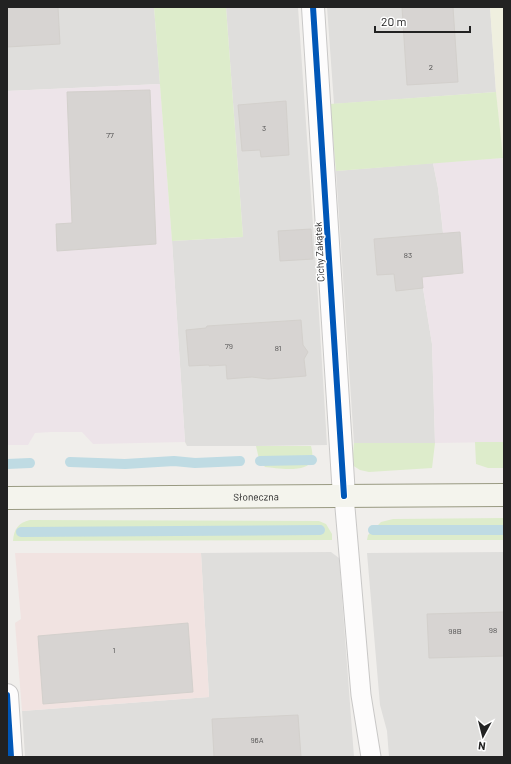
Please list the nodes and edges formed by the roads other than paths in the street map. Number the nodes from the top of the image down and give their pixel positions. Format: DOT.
graph roads {
  1 [pos="313,7"];
  2 [pos="504,495"];
  3 [pos="344,496"];
  4 [pos="7,498"];
  5 [pos="7,695"];
  6 [pos="11,757"];
  7 [pos="370,757"];
  1 -- 3 [label="street, Cichy Zakątek"];
  2 -- 3 [label="main road, Słoneczna"];
  3 -- 4 [label="main road, Słoneczna"];
  3 -- 7 [label="lane"];
  5 -- 6 [label="street"];
}
